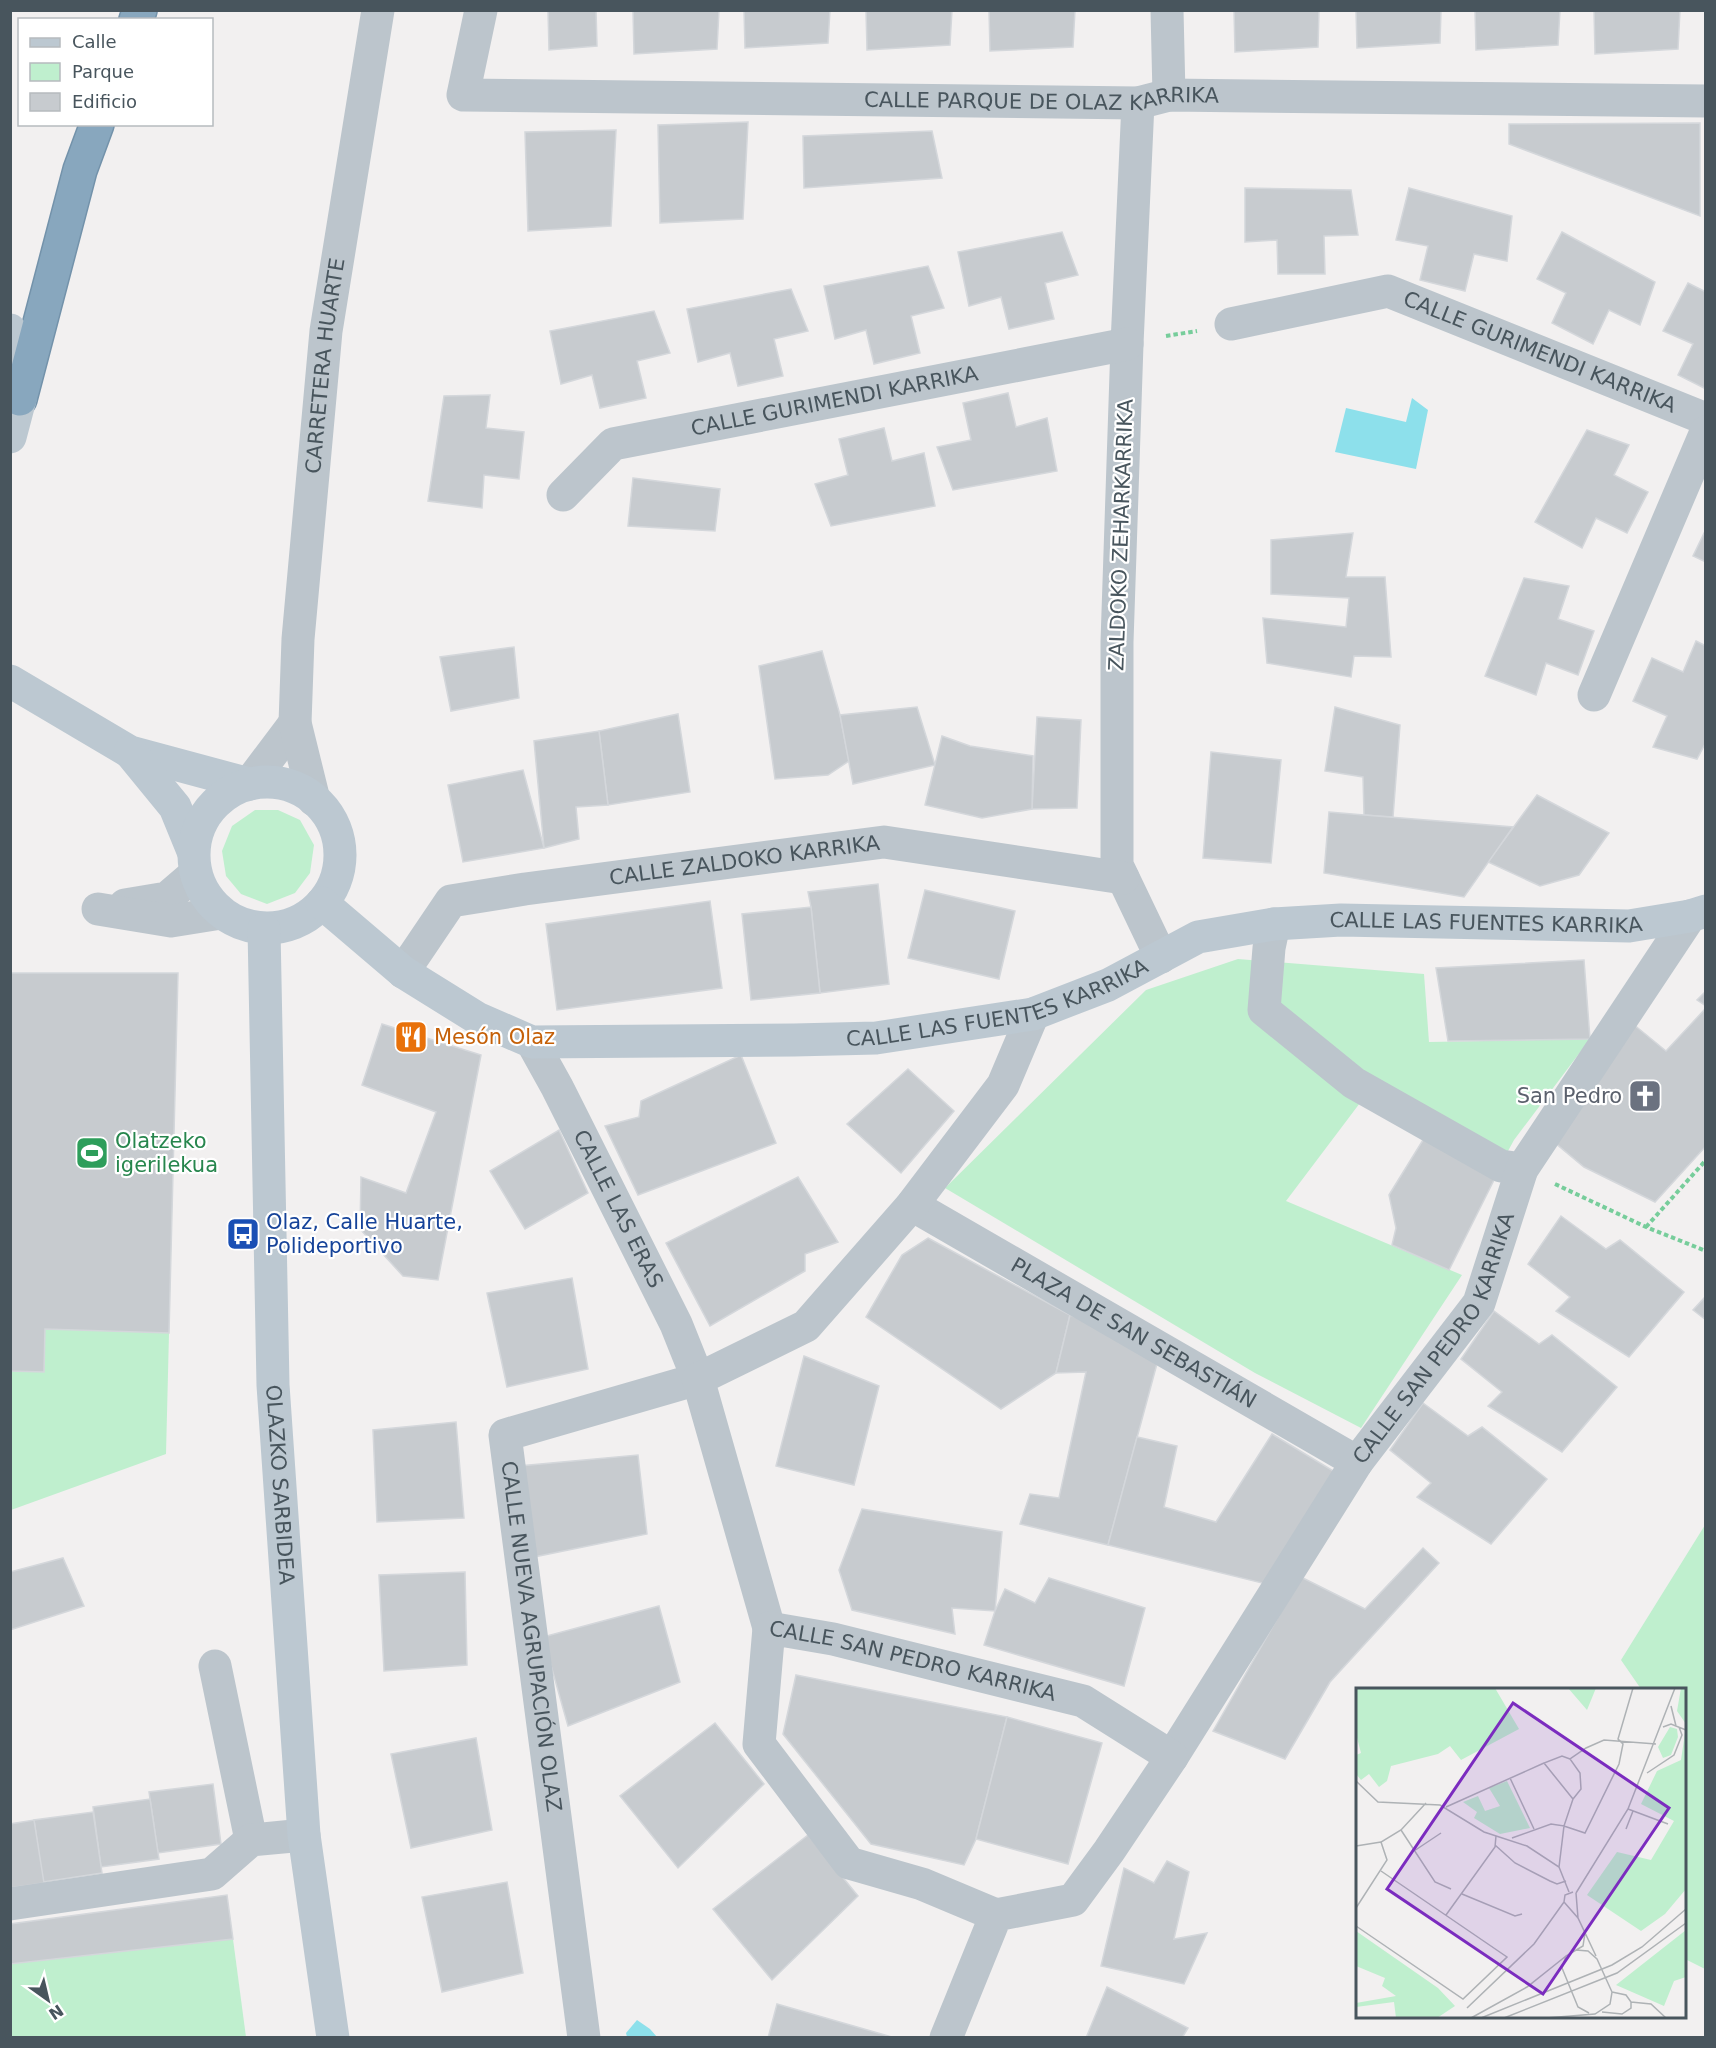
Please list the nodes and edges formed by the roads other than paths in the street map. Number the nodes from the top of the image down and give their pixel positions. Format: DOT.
graph roads {
  1 [pos="378,10"];
  2 [pos="480,10"];
  3 [pos="1167,10"];
  4 [pos="1169,95"];
  5 [pos="1706,101"];
  6 [pos="1138,103"];
  7 [pos="96,126"];
  8 [pos="1231,324"];
  9 [pos="10,330"];
  10 [pos="1127,344"];
  11 [pos="20,399"];
  12 [pos="1706,419"];
  13 [pos="1706,432"];
  14 [pos="10,437"];
  15 [pos="563,495"];
  16 [pos="10,681"];
  17 [pos="1594,695"];
  18 [pos="295,723"];
  19 [pos="130,752"];
  20 [pos="249,784"];
  21 [pos="314,800"];
  22 [pos="194,863"];
  23 [pos="1123,878"];
  24 [pos="322,903"];
  25 [pos="221,913"];
  26 [pos="1698,914"];
  27 [pos="1274,924"];
  28 [pos="264,929"];
  29 [pos="1161,957"];
  30 [pos="403,972"];
  31 [pos="1033,1014"];
  32 [pos="532,1042"];
  33 [pos="1522,1169"];
  34 [pos="912,1205"];
  35 [pos="698,1379"];
  36 [pos="1357,1462"];
  37 [pos="770,1628"];
  38 [pos="215,1666"];
  39 [pos="1172,1757"];
  40 [pos="304,1835"];
  41 [pos="251,1840"];
  42 [pos="10,1904"];
  43 [pos="996,1915"];
  44 [pos="333,2037"];
  45 [pos="584,2037"];
  46 [pos="946,2037"];
  1 -- 18 [label="street, CARRETERA HUARTE"];
  2 -- 6 [label="street, CALLE PARQUE DE OLAZ KARRIKA"];
  3 -- 4 [label="street"];
  4 -- 5 [label="street, CALLE PARQUE DE OLAZ KARRIKA"];
  4 -- 6 [label="street, CALLE PARQUE DE OLAZ KARRIKA"];
  6 -- 10 [label="street, ZALDOKO ZEHARKARRIKA"];
  7 -- 11 [label="highway"];
  8 -- 12 [label="street, CALLE GURIMENDI KARRIKA"];
  9 -- 11 [label="street"];
  10 -- 15 [label="street, CALLE GURIMENDI KARRIKA"];
  10 -- 23 [label="street, ZALDOKO ZEHARKARRIKA"];
  11 -- 14 [label="street"];
  13 -- 17 [label="street"];
  16 -- 19 [label="street"];
  18 -- 20 [label="street"];
  18 -- 21 [label="street, CARRETERA HUARTE"];
  19 -- 20 [label="street"];
  19 -- 22 [label="street"];
  20 -- 21 [label="street"];
  20 -- 22 [label="street"];
  21 -- 24 [label="street"];
  22 -- 25 [label="street"];
  22 -- 25 [label="street"];
  23 -- 29 [label="street, ZALDOKO ZEHARKARRIKA"];
  23 -- 30 [label="street, CALLE ZALDOKO KARRIKA"];
  24 -- 28 [label="street"];
  24 -- 30 [label="street, CALLE LAS FUENTES KARRIKA"];
  25 -- 28 [label="street"];
  26 -- 27 [label="street, CALLE LAS FUENTES KARRIKA"];
  26 -- 33 [label="street, CALLE SAN PEDRO KARRIKA"];
  27 -- 29 [label="street, CALLE LAS FUENTES KARRIKA"];
  27 -- 33 [label="street"];
  28 -- 40 [label="street, OLAZKO SARBIDEA"];
  29 -- 31 [label="street, CALLE LAS FUENTES KARRIKA"];
  30 -- 32 [label="street, CALLE LAS FUENTES KARRIKA"];
  31 -- 32 [label="street, CALLE LAS FUENTES KARRIKA"];
  31 -- 34 [label="street"];
  32 -- 35 [label="street, CALLE LAS ERAS"];
  33 -- 36 [label="street, CALLE SAN PEDRO KARRIKA"];
  34 -- 35 [label="street"];
  34 -- 36 [label="street, PLAZA DE SAN SEBASTIÁN"];
  35 -- 37 [label="street"];
  35 -- 45 [label="street, CALLE NUEVA AGRUPACIÓN OLAZ"];
  36 -- 39 [label="street, CALLE SAN PEDRO KARRIKA"];
  37 -- 39 [label="street, CALLE SAN PEDRO KARRIKA"];
  37 -- 43 [label="street, CALLE SAN PEDRO KARRIKA"];
  38 -- 41 [label="street"];
  39 -- 43 [label="street, CALLE SAN PEDRO KARRIKA"];
  40 -- 41 [label="street"];
  40 -- 44 [label="street, OLAZKO SARBIDEA"];
  41 -- 42 [label="street"];
  43 -- 46 [label="street"];
}
